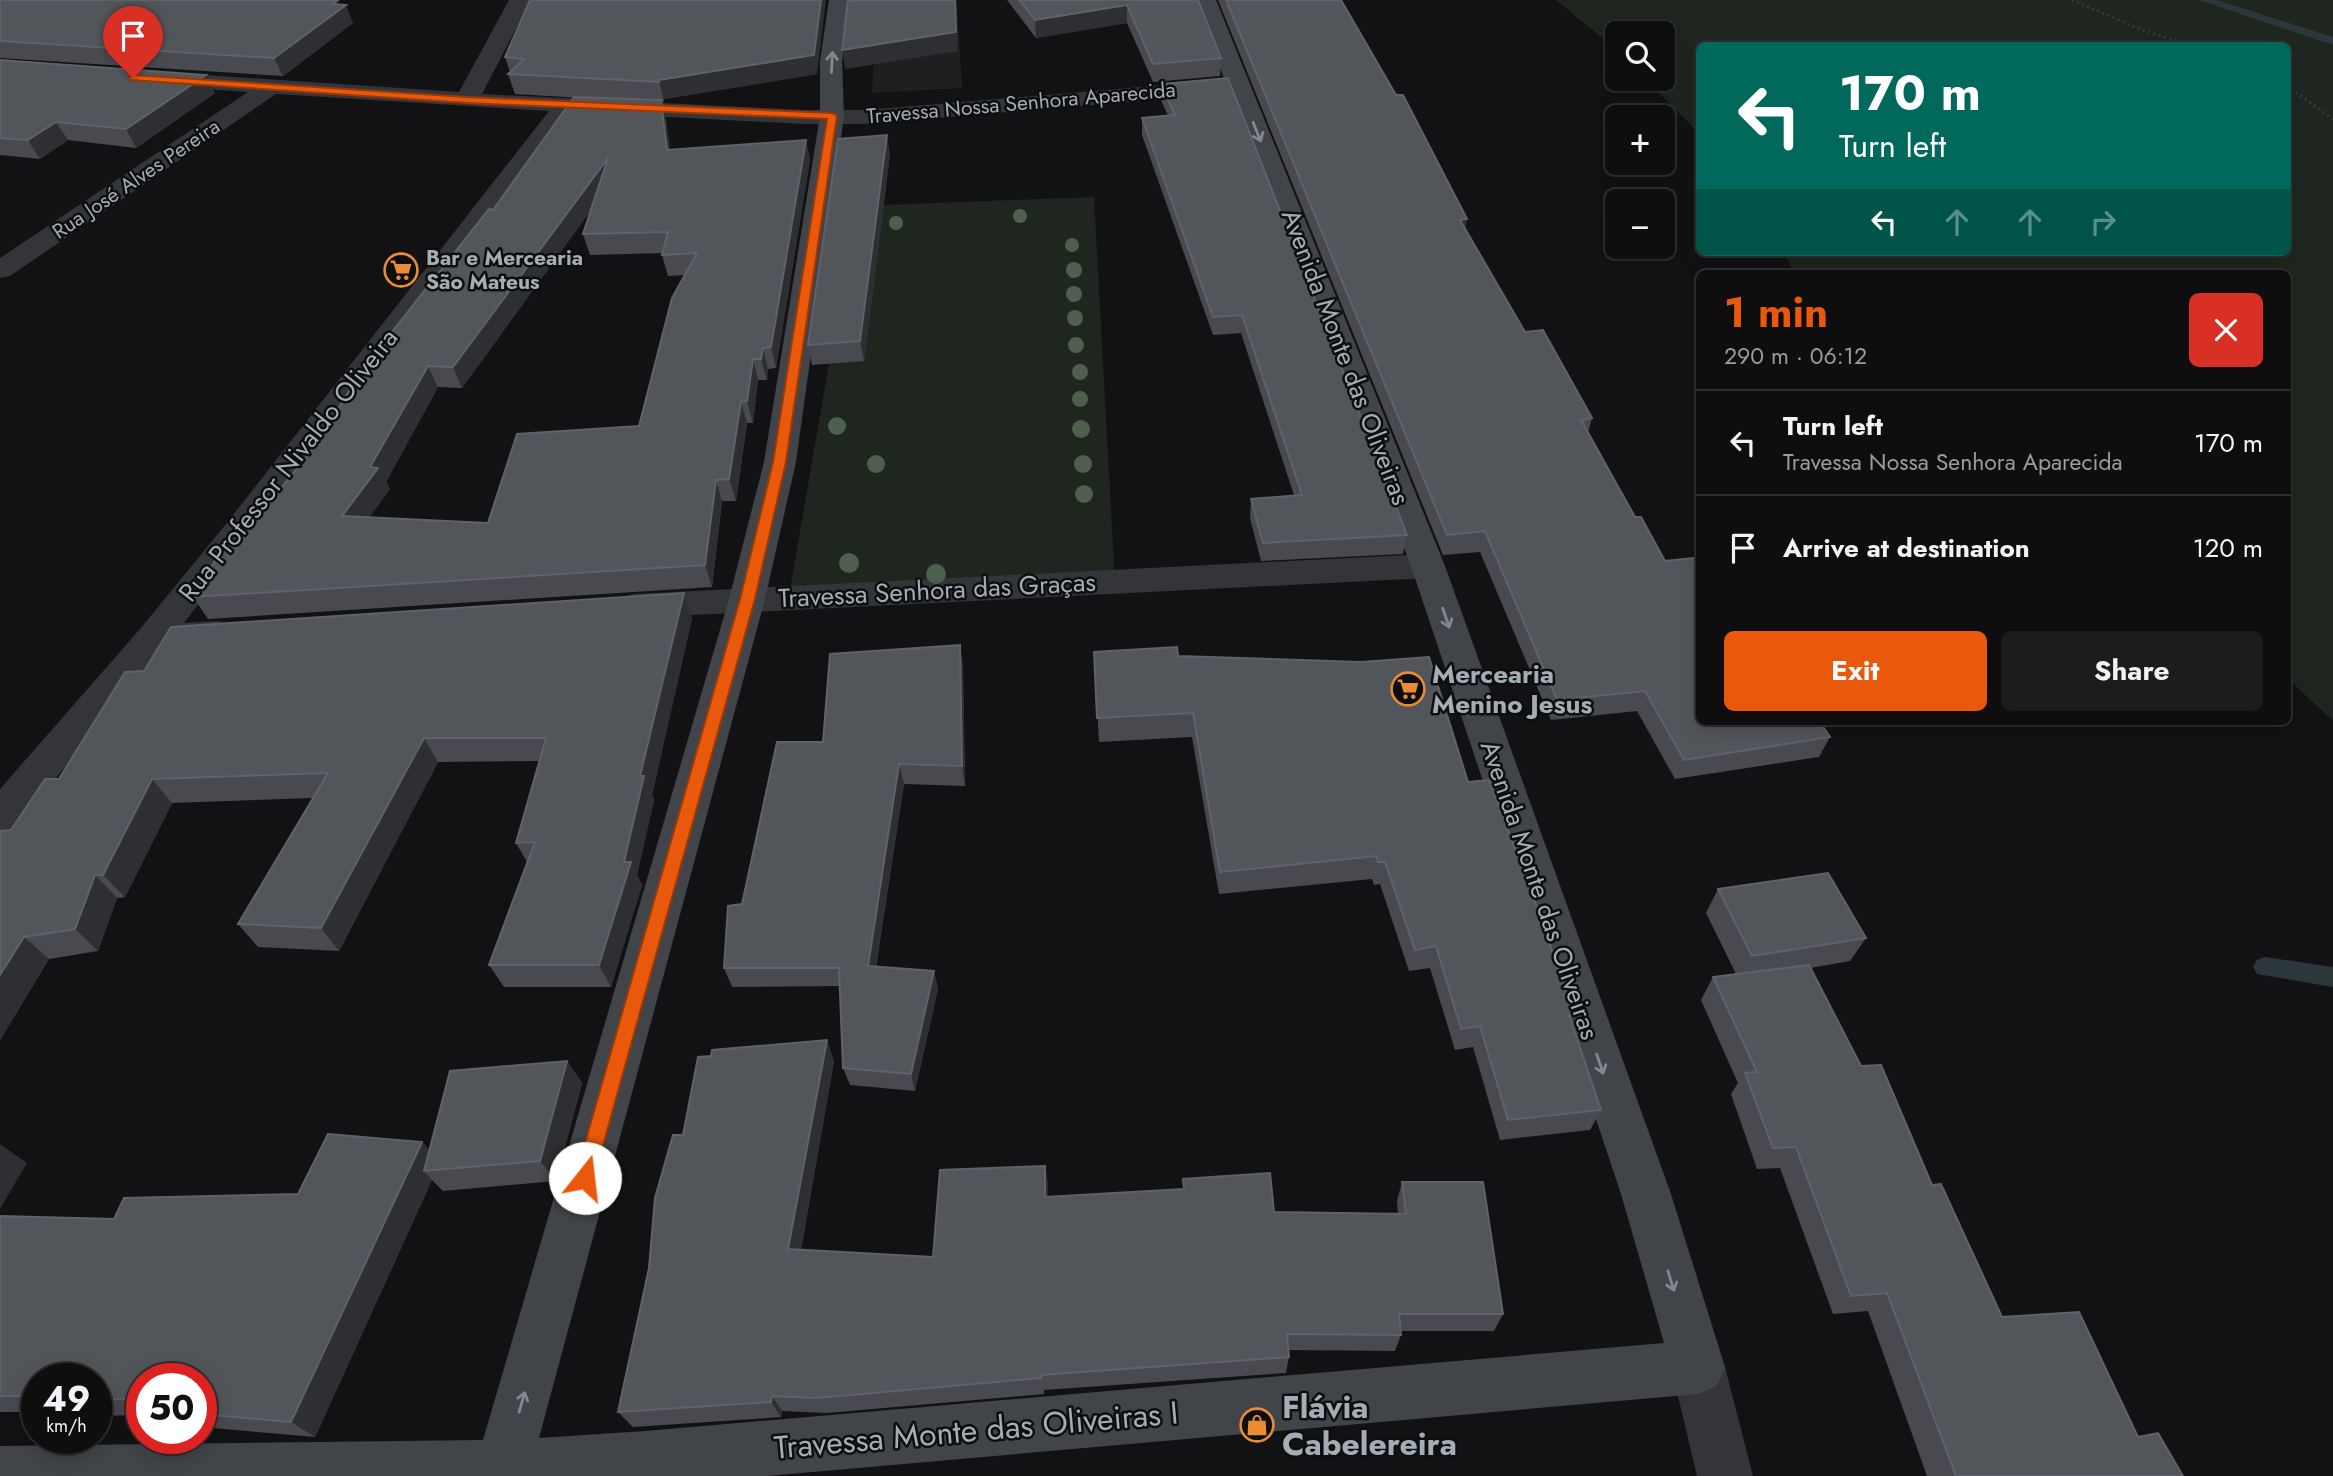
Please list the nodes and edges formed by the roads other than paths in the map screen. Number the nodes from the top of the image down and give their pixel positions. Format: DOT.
graph roads {
  1 [pos="520,0"];
  2 [pos="840,0"];
  3 [pos="1205,0"];
  4 [pos="133,78"];
  5 [pos="1238,84"];
  6 [pos="271,87"];
  7 [pos="467,100"];
  8 [pos="566,105"];
  9 [pos="832,116"];
  10 [pos="0,270"];
  11 [pos="1428,566"];
  12 [pos="747,599"];
  13 [pos="603,608"];
  14 [pos="249,632"];
  15 [pos="153,638"];
  16 [pos="0,817"];
  17 [pos="1698,1367"];
  18 [pos="503,1468"];
  19 [pos="643,1468"];
  20 [pos="0,1474"];
  21 [pos="1725,1476"];
  1 -- 7 [label="street"];
  9 -- 2 [label="main road, one-way"];
  3 -- 5 [label="main road, Avenida Monte das Oliveiras"];
  4 -- 6 [label="street, Travessa Nossa Senhora Aparecida"];
  5 -- 9 [label="street, Travessa Nossa Senhora Aparecida"];
  5 -- 11 [label="main road, Avenida Monte das Oliveiras, one-way"];
  6 -- 7 [label="street, Travessa Nossa Senhora Aparecida"];
  6 -- 10 [label="street, Rua José Alves Pereira"];
  7 -- 8 [label="street, Travessa Nossa Senhora Aparecida"];
  8 -- 9 [label="street, Travessa Nossa Senhora Aparecida"];
  8 -- 15 [label="street, Rua Professor Nivaldo Oliveira"];
  9 -- 12 [label="main road"];
  11 -- 12 [label="street, Travessa Senhora das Graças"];
  11 -- 17 [label="main road, Avenida Monte das Oliveiras, one-way"];
  12 -- 13 [label="street, Travessa Senhora das Graças"];
  18 -- 12 [label="main road, one-way"];
  14 -- 15 [label="street"];
  15 -- 16 [label="street, Rua Professor Nivaldo Oliveira"];
  17 -- 19 [label="main road, Travessa Monte das Oliveiras I"];
  17 -- 21 [label="street, Avenida Monte das Oliveiras"];
  18 -- 19 [label="main road, Travessa Monte das Oliveiras I"];
  18 -- 20 [label="main road, Travessa Monte das Oliveiras I"];
}
